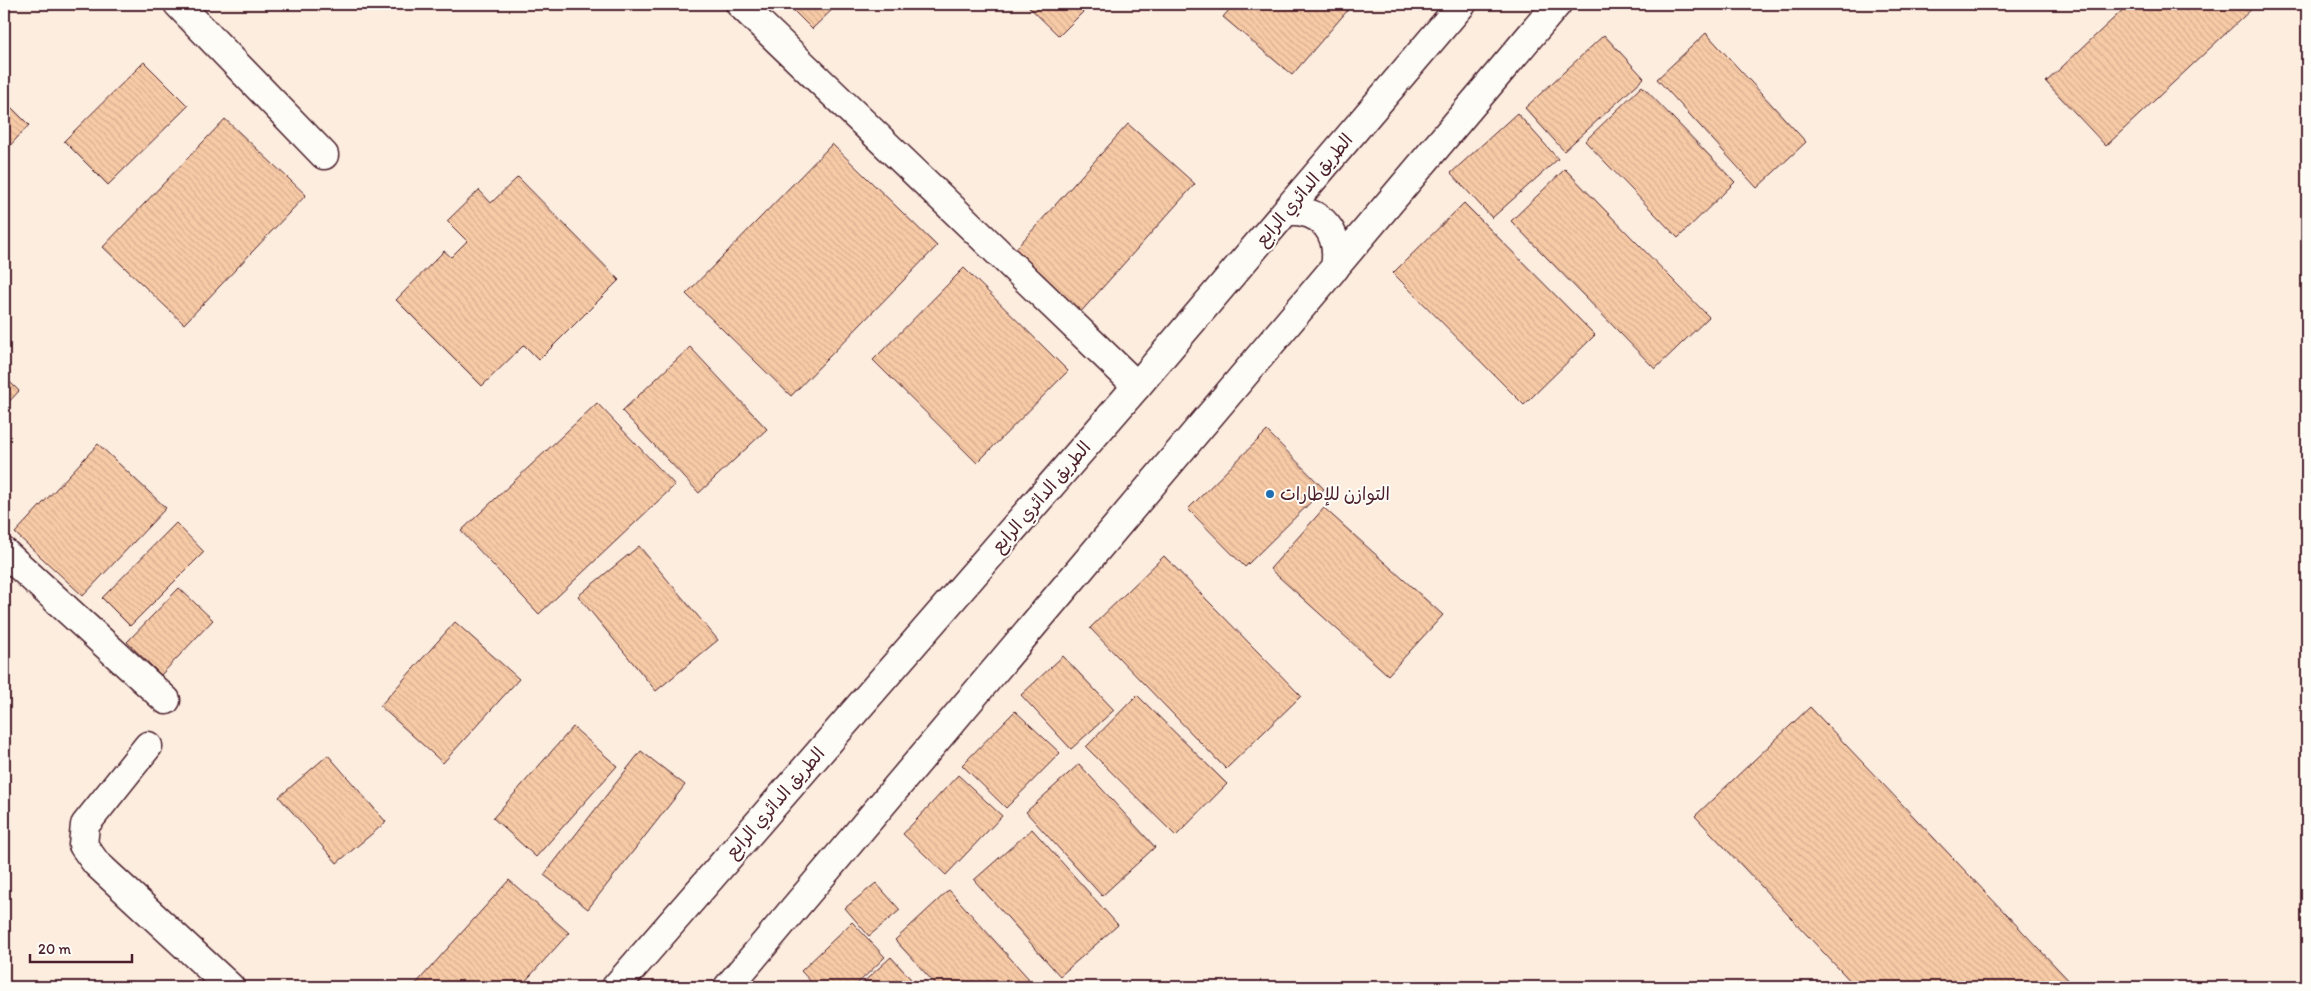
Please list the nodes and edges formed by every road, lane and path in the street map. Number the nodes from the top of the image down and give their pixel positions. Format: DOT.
graph roads {
  1 [pos="178,4"];
  2 [pos="740,4"];
  3 [pos="1462,4"];
  4 [pos="1557,4"];
  5 [pos="324,155"];
  6 [pos="1286,212"];
  7 [pos="1335,268"];
  8 [pos="1137,386"];
  9 [pos="4,552"];
  10 [pos="166,700"];
  11 [pos="148,746"];
  12 [pos="230,987"];
  13 [pos="616,987"];
  14 [pos="728,987"];
  1 -- 5 [label="main road"];
  2 -- 8 [label="main road"];
  3 -- 6 [label="main road, الطريق الدائري الرابع"];
  4 -- 7 [label="main road"];
  6 -- 7 [label="main road"];
  6 -- 8 [label="main road, الطريق الدائري الرابع"];
  7 -- 14 [label="main road"];
  8 -- 13 [label="main road, الطريق الدائري الرابع"];
  9 -- 10 [label="main road"];
  11 -- 12 [label="main road"];
}
